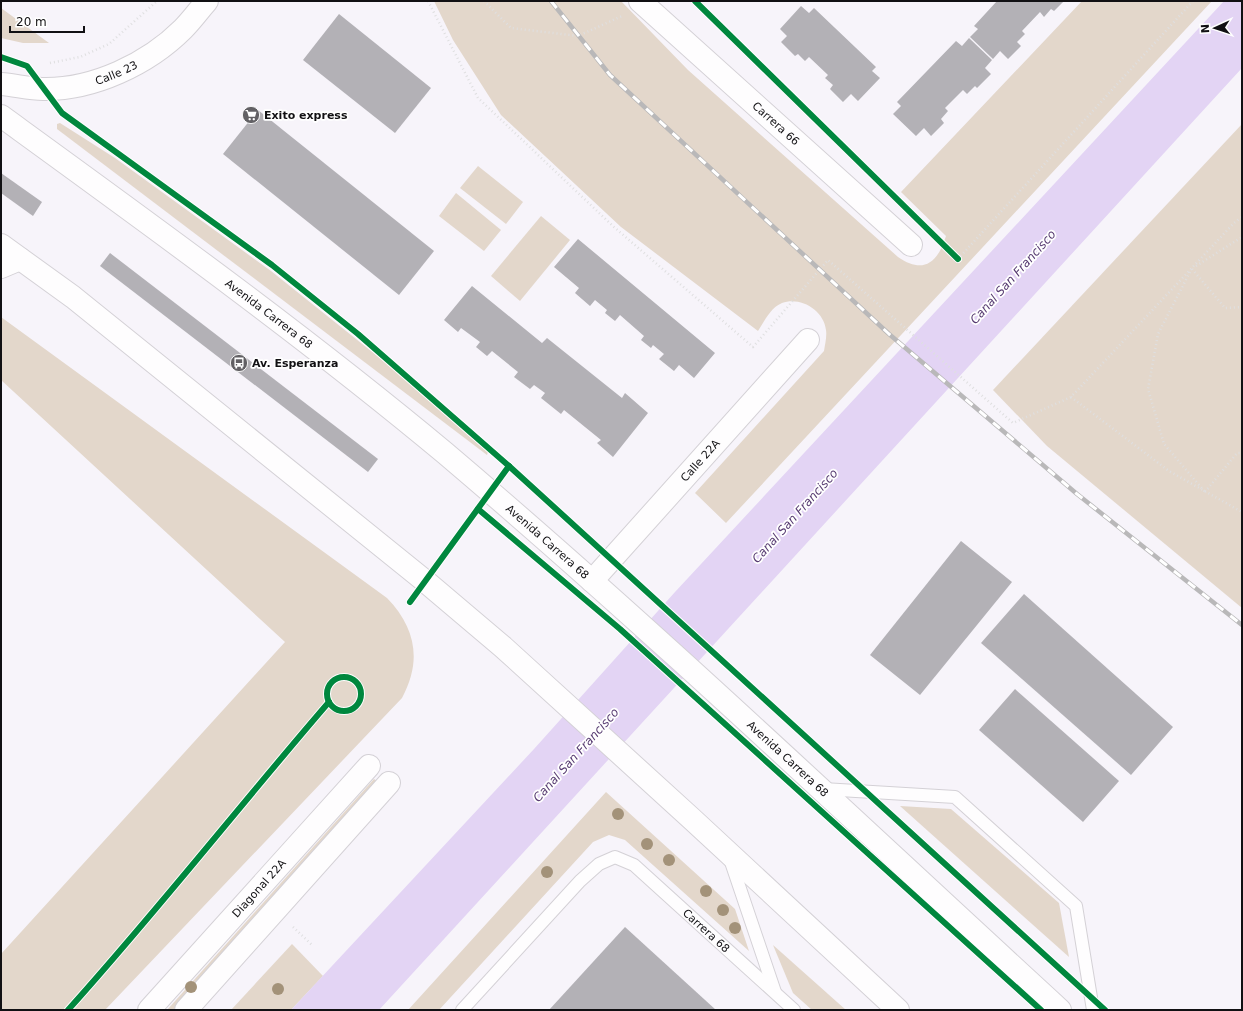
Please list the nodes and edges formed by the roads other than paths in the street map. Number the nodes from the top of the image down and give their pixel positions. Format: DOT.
graph roads {
  1 [pos="207,1"];
  2 [pos="644,2"];
  3 [pos="1,84"];
  4 [pos="1,116"];
  5 [pos="1,245"];
  6 [pos="911,245"];
  7 [pos="11,263"];
  8 [pos="808,340"];
  9 [pos="592,581"];
  10 [pos="369,766"];
  11 [pos="389,783"];
  12 [pos="819,789"];
  13 [pos="727,851"];
  14 [pos="776,993"];
  15 [pos="150,1010"];
  16 [pos="186,1010"];
  17 [pos="462,1010"];
  18 [pos="794,1010"];
  19 [pos="898,1010"];
  20 [pos="1060,1010"];
  21 [pos="1094,1010"];
  1 -- 3 [label="main road, Calle 23"];
  2 -- 6 [label="main road, Carrera 66"];
  4 -- 9 [label="main road, Avenida Carrera 68"];
  5 -- 7 [label="main road"];
  7 -- 13 [label="main road"];
  8 -- 9 [label="main road, Calle 22A"];
  9 -- 12 [label="main road, Avenida Carrera 68"];
  10 -- 15 [label="main road, Diagonal 22A"];
  11 -- 16 [label="main road"];
  12 -- 20 [label="main road, Avenida Carrera 68"];
  12 -- 21 [label="lane"];
  13 -- 14 [label="lane"];
  13 -- 19 [label="main road"];
  14 -- 17 [label="lane, Carrera 68"];
  14 -- 18 [label="lane, Carrera 68"];
}
